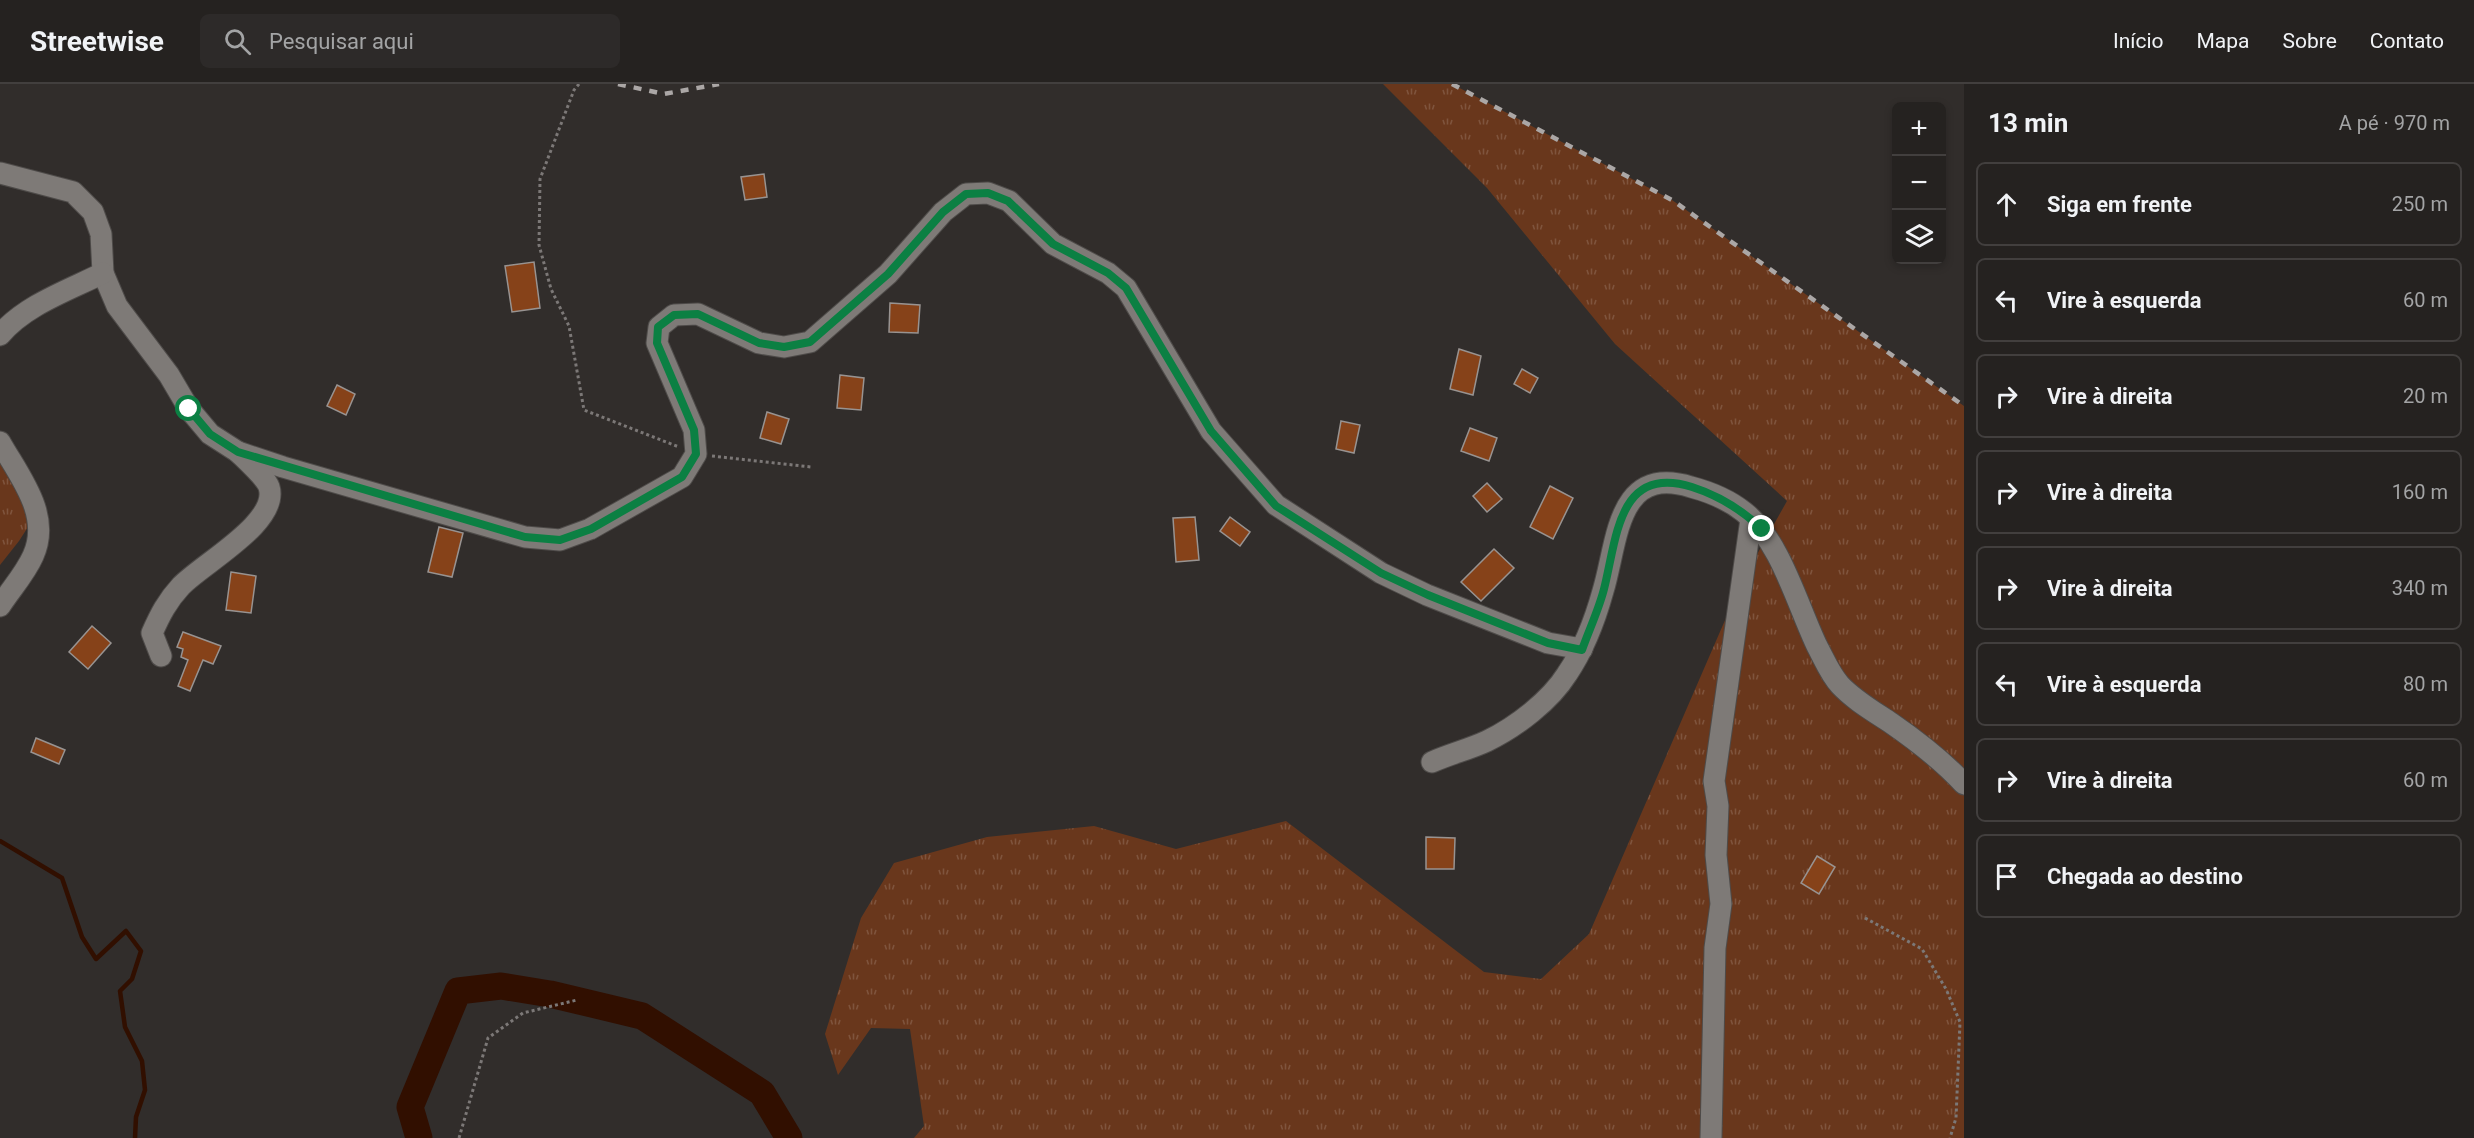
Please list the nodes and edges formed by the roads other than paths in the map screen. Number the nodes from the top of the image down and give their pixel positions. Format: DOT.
graph roads {
  1 [pos="0,173"];
  2 [pos="103,273"];
  3 [pos="0,335"];
  4 [pos="0,442"];
  5 [pos="238,452"];
  6 [pos="1751,519"];
  7 [pos="0,606"];
  8 [pos="1582,650"];
  9 [pos="161,656"];
  10 [pos="1432,762"];
  11 [pos="1964,783"];
  12 [pos="1711,1138"];
  1 -- 2 [label="street"];
  2 -- 3 [label="street"];
  2 -- 5 [label="street"];
  4 -- 7 [label="street"];
  5 -- 8 [label="street"];
  5 -- 9 [label="street"];
  6 -- 8 [label="street"];
  6 -- 11 [label="street"];
  6 -- 12 [label="street"];
  8 -- 10 [label="street"];
}
